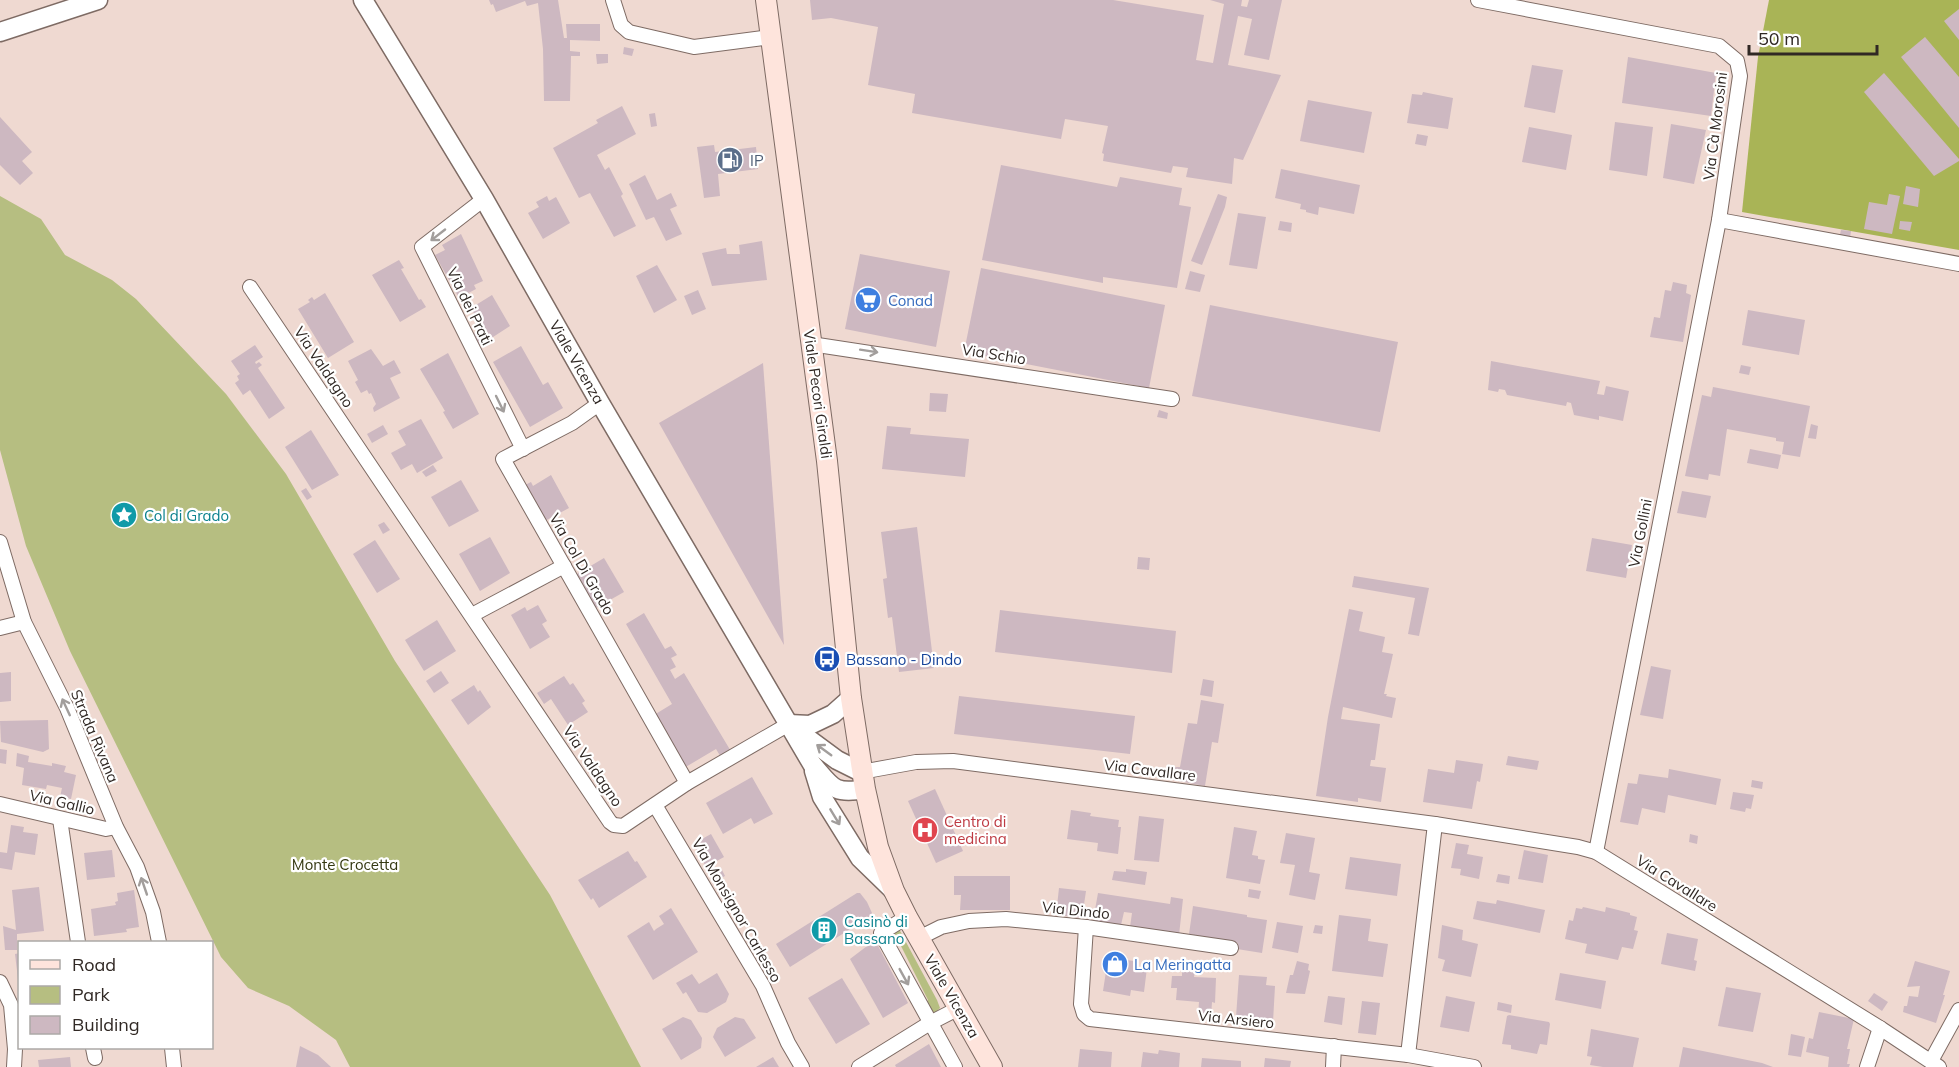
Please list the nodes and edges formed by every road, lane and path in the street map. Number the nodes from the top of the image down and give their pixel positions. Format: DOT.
graph roads {
  1 [pos="98,0"];
  2 [pos="363,0"];
  3 [pos="613,0"];
  4 [pos="766,0"];
  5 [pos="1478,0"];
  6 [pos="0,32"];
  7 [pos="771,37"];
  8 [pos="484,199"];
  9 [pos="1719,220"];
  10 [pos="1959,264"];
  11 [pos="250,287"];
  12 [pos="811,344"];
  13 [pos="1172,399"];
  14 [pos="600,403"];
  15 [pos="523,449"];
  16 [pos="0,542"];
  17 [pos="564,566"];
  18 [pos="472,615"];
  19 [pos="24,622"];
  20 [pos="0,628"];
  21 [pos="851,698"];
  22 [pos="789,724"];
  23 [pos="812,764"];
  24 [pos="863,781"];
  25 [pos="687,783"];
  26 [pos="0,804"];
  27 [pos="655,805"];
  28 [pos="60,819"];
  29 [pos="1435,824"];
  30 [pos="116,827"];
  31 [pos="1596,852"];
  32 [pos="894,891"];
  33 [pos="907,917"];
  34 [pos="1086,927"];
  35 [pos="919,938"];
  36 [pos="78,941"];
  37 [pos="159,941"];
  38 [pos="1231,948"];
  39 [pos="0,982"];
  40 [pos="959,1008"];
  41 [pos="1959,1010"];
  42 [pos="930,1023"];
  43 [pos="1880,1028"];
  44 [pos="1334,1046"];
  45 [pos="172,1049"];
  46 [pos="1408,1055"];
  47 [pos="1935,1064"];
  48 [pos="14,1067"];
  49 [pos="174,1067"];
  50 [pos="802,1067"];
  51 [pos="859,1067"];
  52 [pos="955,1067"];
  53 [pos="992,1067"];
  54 [pos="1333,1067"];
  55 [pos="1474,1067"];
  56 [pos="1867,1067"];
  1 -- 6 [label="street"];
  2 -- 8 [label="street, Viale Vicenza"];
  3 -- 7 [label="street"];
  4 -- 7 [label="main road, Viale Pecori Giraldi"];
  5 -- 9 [label="street, Via Cà Morosini"];
  7 -- 12 [label="main road, Viale Pecori Giraldi"];
  8 -- 14 [label="street, Viale Vicenza"];
  8 -- 15 [label="street, Via dei Prati, one-way"];
  9 -- 10 [label="street"];
  9 -- 31 [label="street, Via Gollini"];
  11 -- 18 [label="street, Via Valdagno"];
  12 -- 13 [label="street, Via Schio, one-way"];
  12 -- 21 [label="main road, Viale Pecori Giraldi"];
  14 -- 15 [label="street, Via Col Di Grado"];
  14 -- 22 [label="street, Viale Vicenza"];
  15 -- 17 [label="street, Via Col Di Grado"];
  16 -- 19 [label="street, Strada Rivana"];
  17 -- 18 [label="street"];
  17 -- 25 [label="street, Via Col Di Grado"];
  18 -- 27 [label="street, Via Valdagno"];
  19 -- 20 [label="street"];
  30 -- 19 [label="street, Strada Rivana, one-way"];
  21 -- 22 [label="street"];
  21 -- 24 [label="main road, Viale Pecori Giraldi"];
  22 -- 23 [label="street, Viale Vicenza"];
  24 -- 22 [label="street, one-way"];
  22 -- 25 [label="street, Via Valdagno"];
  23 -- 24 [label="street"];
  23 -- 32 [label="street, one-way"];
  24 -- 29 [label="street, Via Cavallare"];
  24 -- 32 [label="main road, Viale Vicenza"];
  25 -- 27 [label="street, Via Valdagno"];
  26 -- 28 [label="street, Via Gallio"];
  27 -- 50 [label="street, Via Monsignor Carlesso"];
  28 -- 30 [label="street, Via Gallio"];
  28 -- 36 [label="street"];
  29 -- 31 [label="street, Via Cavallare"];
  29 -- 46 [label="street"];
  37 -- 30 [label="street, Strada Rivana, one-way"];
  31 -- 43 [label="street, Via Cavallare"];
  32 -- 33 [label="main road, Viale Vicenza"];
  33 -- 35 [label="main road, Viale Vicenza"];
  33 -- 42 [label="street, one-way"];
  34 -- 35 [label="street, Via Dindo"];
  34 -- 38 [label="street, Via Dindo"];
  34 -- 44 [label="street, Via Arsiero"];
  35 -- 40 [label="main road, Viale Vicenza"];
  39 -- 48 [label="street"];
  40 -- 42 [label="street"];
  40 -- 53 [label="main road, Viale Vicenza"];
  41 -- 47 [label="street, Via Cavallare"];
  42 -- 51 [label="street"];
  42 -- 52 [label="street"];
  43 -- 47 [label="street, Via Cavallare"];
  43 -- 56 [label="street"];
  44 -- 46 [label="street, Via Arsiero"];
  44 -- 54 [label="street"];
  45 -- 49 [label="street"];
  46 -- 55 [label="street, Via Arsiero"];
}
